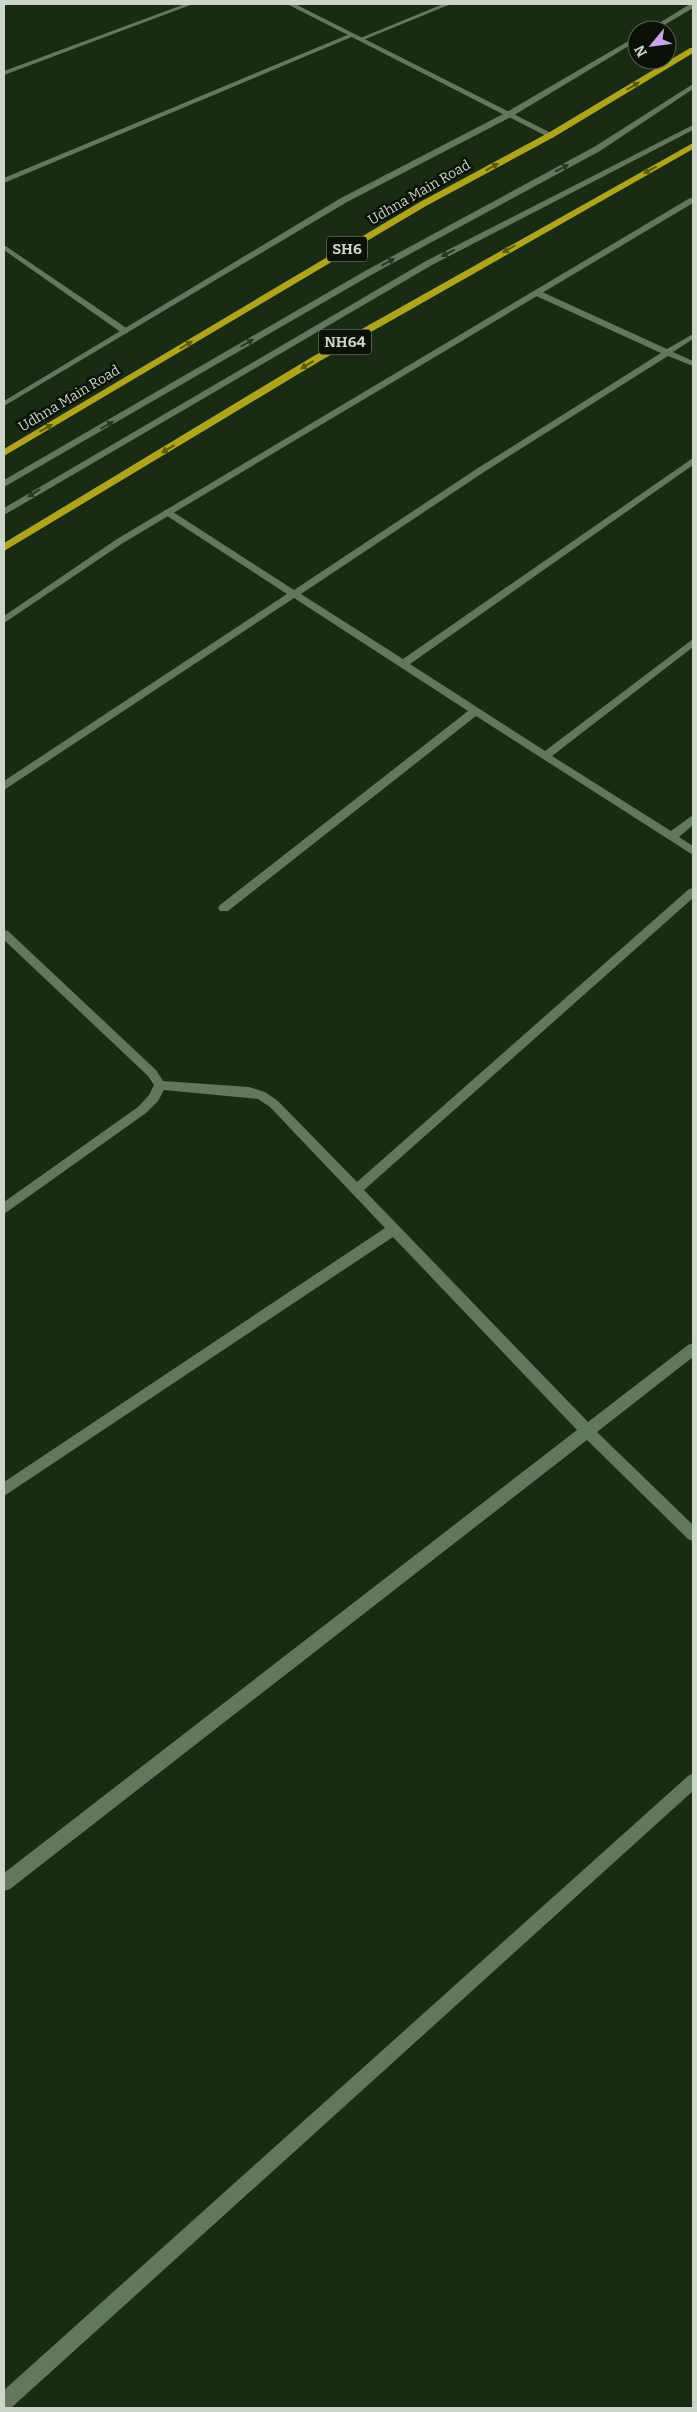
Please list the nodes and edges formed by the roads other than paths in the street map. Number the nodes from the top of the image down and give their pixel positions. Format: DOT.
graph roads {
  1 [pos="190,4"];
  2 [pos="290,4"];
  3 [pos="448,4"];
  4 [pos="693,4"];
  5 [pos="667,20"];
  6 [pos="352,35"];
  7 [pos="361,39"];
  8 [pos="627,44"];
  9 [pos="693,50"];
  10 [pos="4,73"];
  11 [pos="693,86"];
  12 [pos="508,115"];
  13 [pos="693,127"];
  14 [pos="551,134"];
  15 [pos="693,146"];
  16 [pos="4,181"];
  17 [pos="693,200"];
  18 [pos="4,247"];
  19 [pos="537,293"];
  20 [pos="125,331"];
  21 [pos="693,336"];
  22 [pos="668,352"];
  23 [pos="693,364"];
  24 [pos="4,404"];
  25 [pos="4,453"];
  26 [pos="693,461"];
  27 [pos="4,484"];
  28 [pos="4,512"];
  29 [pos="167,512"];
  30 [pos="4,548"];
  31 [pos="293,594"];
  32 [pos="4,620"];
  33 [pos="693,642"];
  34 [pos="403,664"];
  35 [pos="475,711"];
  36 [pos="545,756"];
  37 [pos="4,786"];
  38 [pos="693,819"];
  39 [pos="671,837"];
  40 [pos="693,851"];
  41 [pos="693,892"];
  42 [pos="224,908"];
  43 [pos="4,934"];
  44 [pos="160,1085"];
  45 [pos="356,1190"];
  46 [pos="4,1209"];
  47 [pos="394,1230"];
  48 [pos="693,1349"];
  49 [pos="587,1431"];
  50 [pos="4,1490"];
  51 [pos="693,1534"];
  52 [pos="693,1781"];
  53 [pos="4,1883"];
  54 [pos="4,2402"];
  1 -- 10 [label="street"];
  2 -- 6 [label="street"];
  3 -- 7 [label="street"];
  4 -- 5 [label="street"];
  6 -- 7 [label="street"];
  6 -- 16 [label="street"];
  7 -- 12 [label="street"];
  8 -- 12 [label="street"];
  14 -- 9 [label="highway, Udhna Main Road / SH6, one-way"];
  27 -- 11 [label="street, one-way"];
  12 -- 14 [label="street"];
  12 -- 20 [label="street"];
  13 -- 28 [label="street, one-way"];
  25 -- 14 [label="highway, Udhna Main Road / SH6, one-way"];
  15 -- 30 [label="highway, NH64, one-way"];
  17 -- 19 [label="street"];
  18 -- 20 [label="street"];
  19 -- 22 [label="street"];
  19 -- 29 [label="street"];
  20 -- 24 [label="street"];
  21 -- 22 [label="street"];
  22 -- 23 [label="street"];
  22 -- 31 [label="street"];
  26 -- 34 [label="street"];
  29 -- 31 [label="street"];
  29 -- 32 [label="street"];
  31 -- 34 [label="street"];
  31 -- 37 [label="street"];
  33 -- 36 [label="street"];
  34 -- 35 [label="street"];
  35 -- 36 [label="street"];
  35 -- 42 [label="street"];
  36 -- 39 [label="street"];
  38 -- 39 [label="street"];
  39 -- 40 [label="street"];
  41 -- 45 [label="street"];
  43 -- 44 [label="street"];
  44 -- 45 [label="street"];
  44 -- 46 [label="street"];
  45 -- 47 [label="street"];
  47 -- 49 [label="street"];
  47 -- 50 [label="street"];
  48 -- 49 [label="street"];
  49 -- 51 [label="street"];
  49 -- 53 [label="street"];
  52 -- 54 [label="street"];
}
